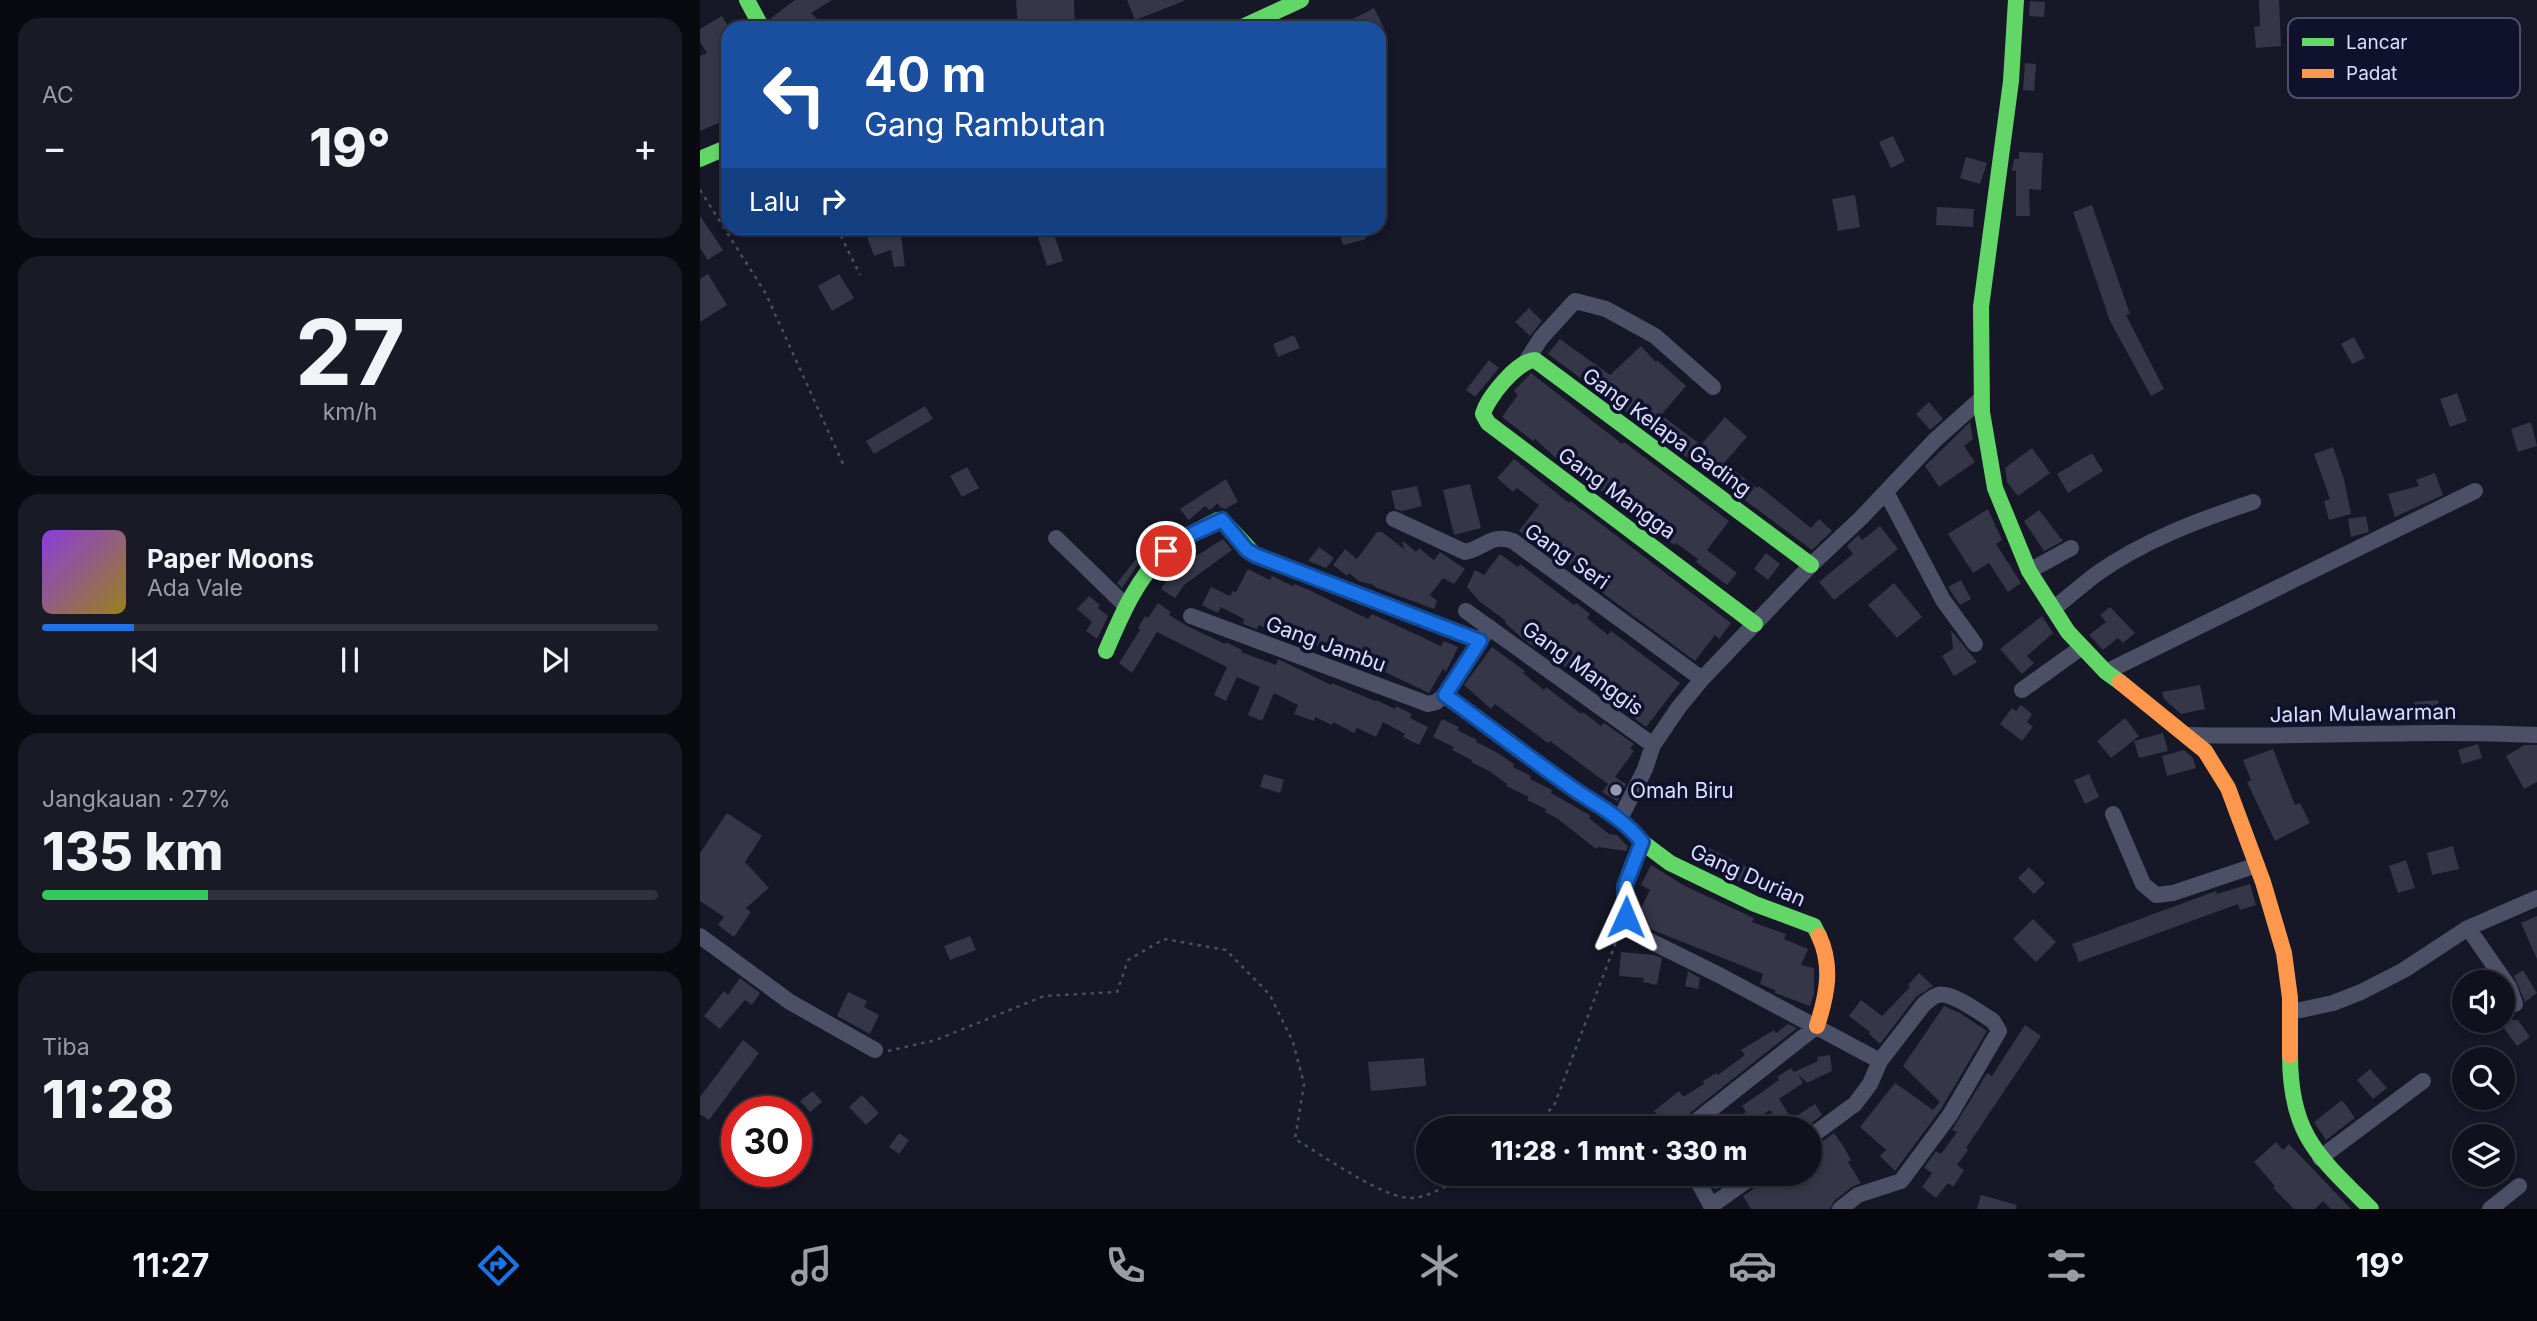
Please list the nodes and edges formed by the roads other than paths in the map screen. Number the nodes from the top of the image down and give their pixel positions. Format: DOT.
graph roads {
  1 [pos="747,0"];
  2 [pos="1301,0"];
  3 [pos="2015,0"];
  4 [pos="758,21"];
  5 [pos="1255,21"];
  6 [pos="721,150"];
  7 [pos="700,159"];
  8 [pos="1527,360"];
  9 [pos="1713,387"];
  10 [pos="1982,398"];
  11 [pos="2475,491"];
  12 [pos="1886,492"];
  13 [pos="2253,502"];
  14 [pos="1394,519"];
  15 [pos="1056,538"];
  16 [pos="2071,548"];
  17 [pos="1811,565"];
  18 [pos="2029,571"];
  19 [pos="1126,606"];
  20 [pos="2053,609"];
  21 [pos="1466,611"];
  22 [pos="1191,616"];
  23 [pos="1755,624"];
  24 [pos="1489,626"];
  25 [pos="1480,641"];
  26 [pos="1975,644"];
  27 [pos="2082,647"];
  28 [pos="1106,651"];
  29 [pos="2106,672"];
  30 [pos="1702,679"];
  31 [pos="2022,690"];
  32 [pos="1445,695"];
  33 [pos="2189,735"];
  34 [pos="2537,735"];
  35 [pos="1653,745"];
  36 [pos="2113,814"];
  37 [pos="1620,819"];
  38 [pos="1642,842"];
  39 [pos="2257,865"];
  40 [pos="2537,898"];
  41 [pos="2468,928"];
  42 [pos="700,936"];
  43 [pos="2497,970"];
  44 [pos="2291,1012"];
  45 [pos="1817,1026"];
  46 [pos="875,1050"];
  47 [pos="1880,1061"];
  48 [pos="2423,1081"];
  49 [pos="1703,1116"];
  50 [pos="1822,1128"];
  51 [pos="2320,1158"];
  52 [pos="1700,1186"];
  53 [pos="1740,1186"];
  54 [pos="2519,1186"];
  55 [pos="1712,1208"];
  56 [pos="1840,1209"];
  57 [pos="2371,1209"];
  58 [pos="2490,1209"];
  1 -- 4 [label="main road"];
  2 -- 5 [label="main road"];
  3 -- 10 [label="main road"];
  6 -- 7 [label="main road"];
  8 -- 9 [label="street"];
  8 -- 17 [label="main road, Gang Kelapa Gading"];
  8 -- 23 [label="main road, Gang Mangga"];
  10 -- 12 [label="street"];
  10 -- 18 [label="main road"];
  11 -- 29 [label="street"];
  12 -- 17 [label="street"];
  12 -- 26 [label="street"];
  13 -- 20 [label="street"];
  14 -- 30 [label="street, Gang Seri"];
  15 -- 19 [label="street"];
  16 -- 18 [label="street"];
  17 -- 23 [label="street"];
  18 -- 20 [label="main road"];
  19 -- 25 [label="main road"];
  19 -- 28 [label="main road"];
  20 -- 27 [label="main road"];
  21 -- 24 [label="street, Gang Manggis"];
  22 -- 32 [label="street, Gang Jambu"];
  23 -- 30 [label="street"];
  24 -- 25 [label="street"];
  24 -- 35 [label="street, Gang Manggis"];
  25 -- 32 [label="street"];
  27 -- 29 [label="main road"];
  27 -- 31 [label="street"];
  29 -- 33 [label="main road"];
  30 -- 35 [label="street"];
  32 -- 37 [label="main road, Gang Durian"];
  33 -- 34 [label="street, Jalan Mulawarman"];
  33 -- 39 [label="main road"];
  35 -- 37 [label="street"];
  36 -- 39 [label="street"];
  37 -- 38 [label="main road, Gang Durian"];
  38 -- 45 [label="main road, Gang Durian"];
  38 -- 45 [label="street"];
  39 -- 44 [label="main road"];
  40 -- 41 [label="street"];
  41 -- 43 [label="street"];
  41 -- 44 [label="street"];
  42 -- 46 [label="street"];
  44 -- 51 [label="main road"];
  45 -- 47 [label="street"];
  45 -- 49 [label="street"];
  47 -- 50 [label="street"];
  47 -- 56 [label="street"];
  48 -- 51 [label="street"];
  51 -- 57 [label="main road"];
  52 -- 55 [label="street"];
  53 -- 55 [label="street"];
  54 -- 58 [label="street"];
}
